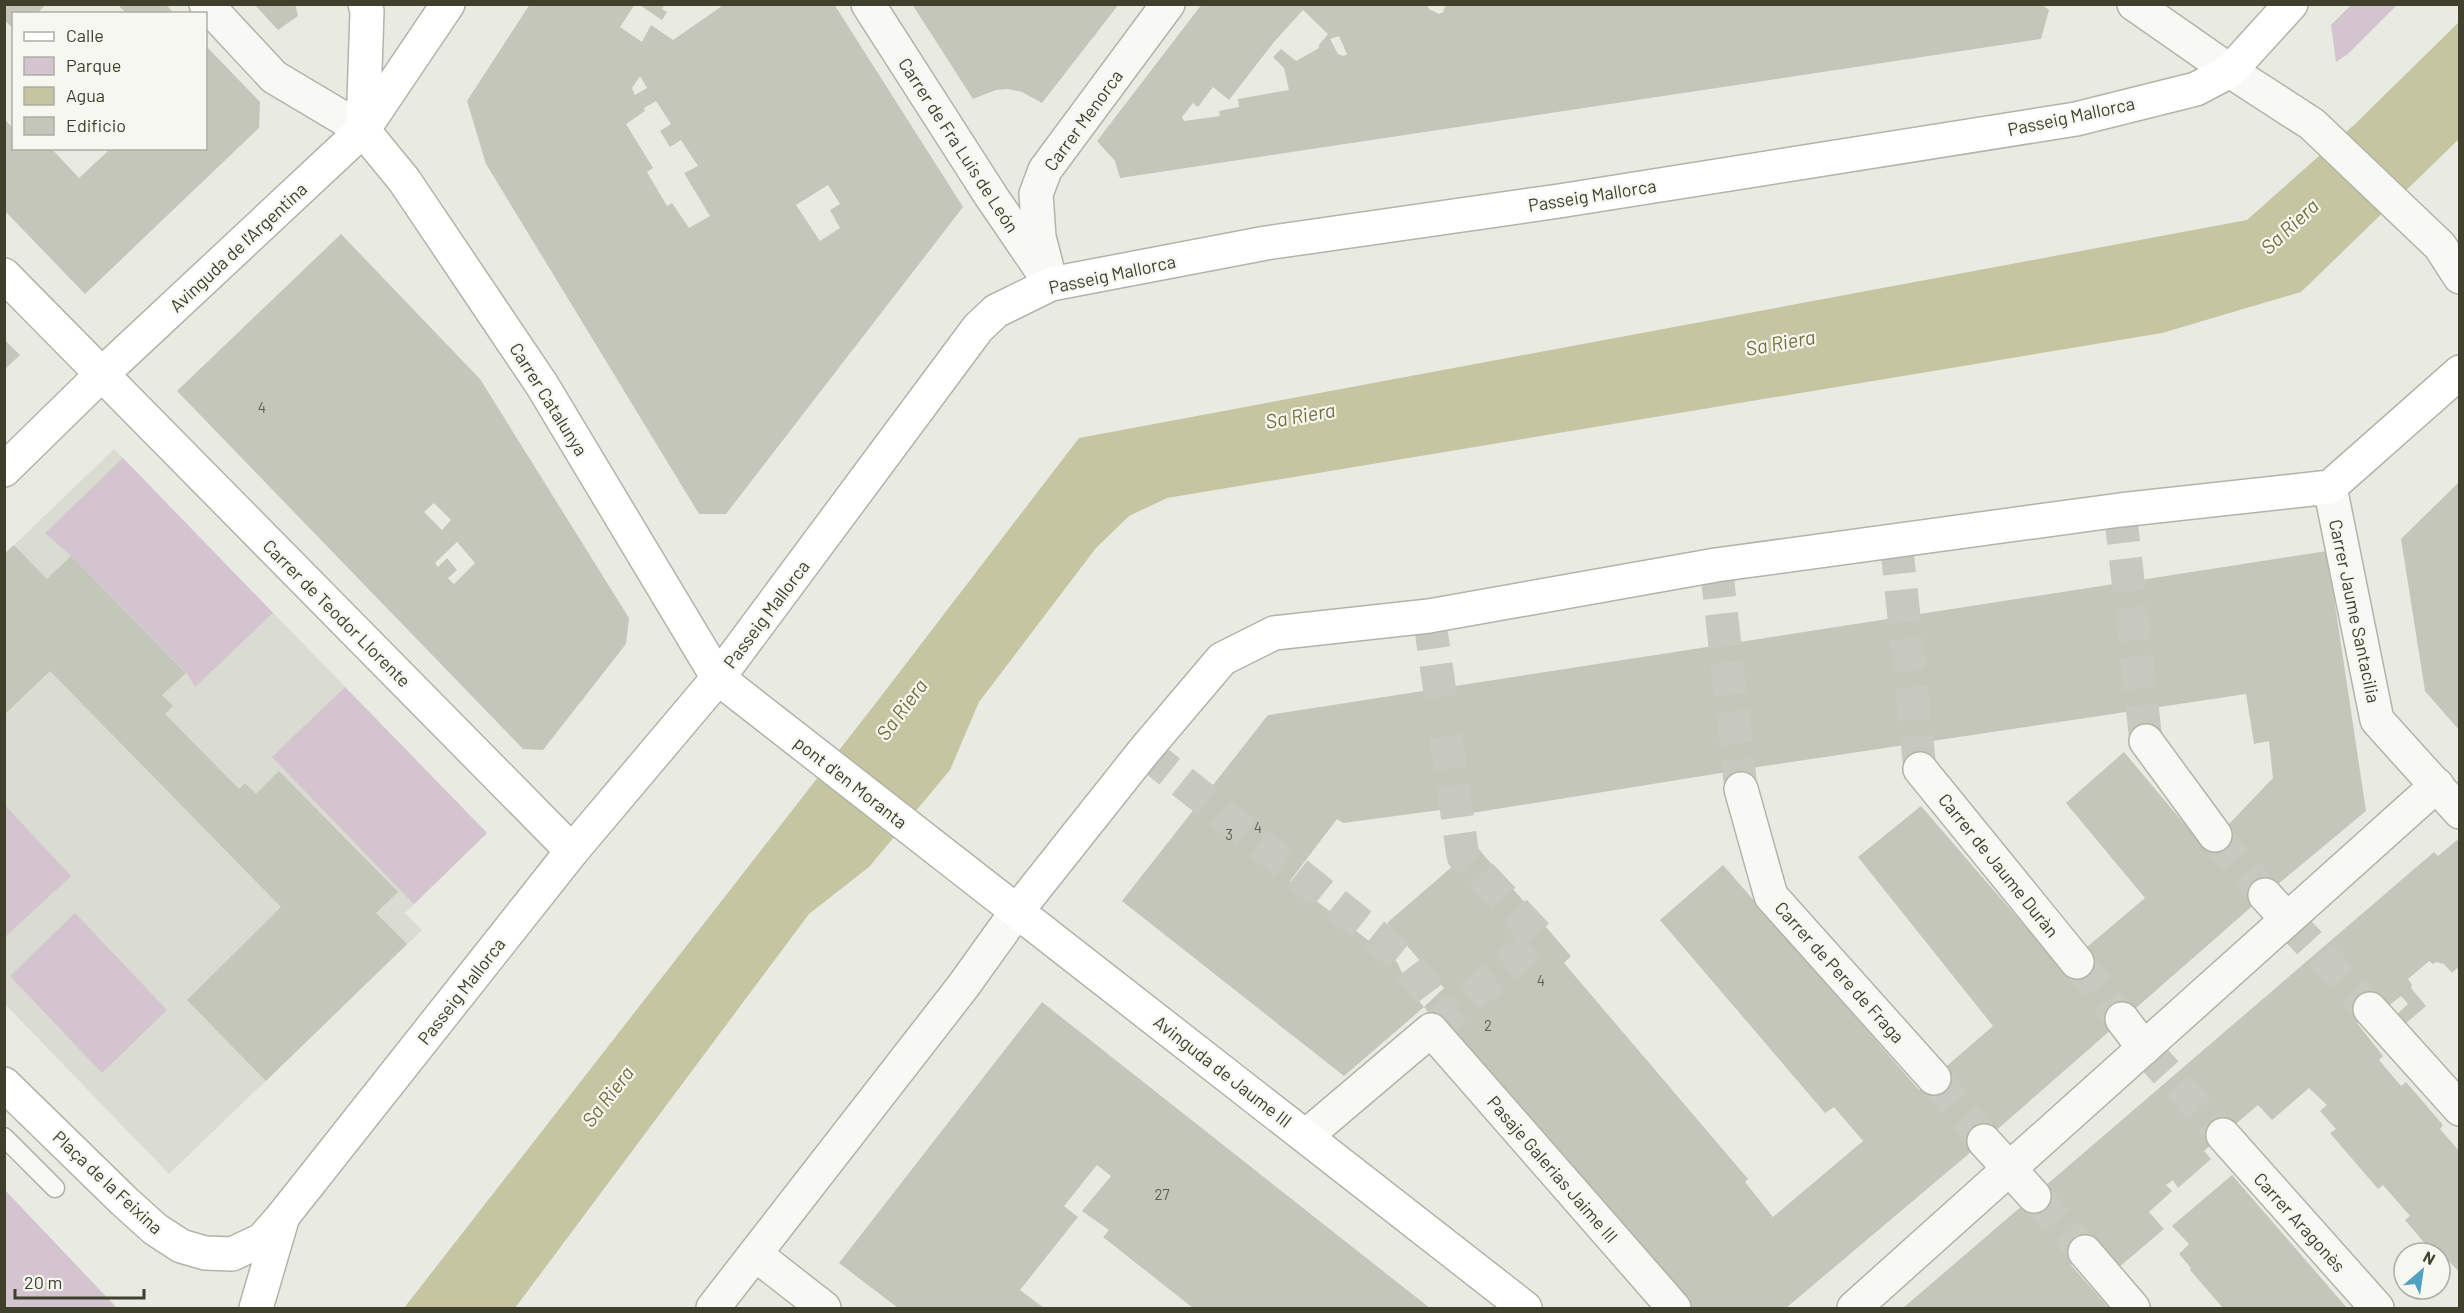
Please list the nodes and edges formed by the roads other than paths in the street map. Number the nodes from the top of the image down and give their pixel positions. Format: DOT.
graph roads {
  1 [pos="206,4"];
  2 [pos="365,4"];
  3 [pos="448,4"];
  4 [pos="868,4"];
  5 [pos="1168,4"];
  6 [pos="2134,4"];
  7 [pos="2291,4"];
  8 [pos="2230,71"];
  9 [pos="363,130"];
  10 [pos="4,275"];
  11 [pos="2460,277"];
  12 [pos="1051,284"];
  13 [pos="2460,372"];
  14 [pos="102,374"];
  15 [pos="4,470"];
  16 [pos="2330,487"];
  17 [pos="718,678"];
  18 [pos="2146,741"];
  19 [pos="1920,769"];
  20 [pos="2437,785"];
  21 [pos="1741,789"];
  22 [pos="2460,812"];
  23 [pos="918,835"];
  24 [pos="2216,835"];
  25 [pos="572,851"];
  26 [pos="2265,895"];
  27 [pos="1017,911"];
  28 [pos="2287,920"];
  29 [pos="2078,962"];
  30 [pos="2370,1010"];
  31 [pos="2122,1019"];
  32 [pos="2144,1048"];
  33 [pos="1934,1078"];
  34 [pos="4,1084"];
  35 [pos="2460,1109"];
  36 [pos="2223,1135"];
  37 [pos="1306,1136"];
  38 [pos="4,1137"];
  39 [pos="1984,1141"];
  40 [pos="2008,1170"];
  41 [pos="55,1188"];
  42 [pos="2034,1196"];
  43 [pos="283,1216"];
  44 [pos="2085,1252"];
  45 [pos="755,1254"];
  46 [pos="256,1308"];
  47 [pos="713,1308"];
  48 [pos="824,1308"];
  49 [pos="1525,1308"];
  50 [pos="1674,1308"];
  51 [pos="1854,1308"];
  52 [pos="2133,1308"];
  53 [pos="2377,1308"];
  1 -- 9 [label="street"];
  2 -- 9 [label="street"];
  3 -- 9 [label="street, Avinguda de l'Argentina"];
  4 -- 12 [label="street, Carrer de Fra Luis de León"];
  5 -- 12 [label="street, Carrer Menorca"];
  6 -- 8 [label="street"];
  7 -- 8 [label="street, Passeig Mallorca"];
  8 -- 11 [label="street"];
  8 -- 12 [label="street, Passeig Mallorca"];
  9 -- 14 [label="street, Avinguda de l'Argentina"];
  9 -- 17 [label="street, Carrer Catalunya"];
  10 -- 14 [label="street, Carrer de Teodor Llorente"];
  12 -- 17 [label="street, Passeig Mallorca"];
  13 -- 16 [label="street"];
  14 -- 15 [label="street, Avinguda de l'Argentina"];
  14 -- 25 [label="street, Carrer de Teodor Llorente"];
  16 -- 20 [label="street, Carrer Jaume Santacilia"];
  16 -- 27 [label="street"];
  17 -- 23 [label="street, pont d'en Moranta"];
  17 -- 25 [label="street, Passeig Mallorca"];
  18 -- 24 [label="street"];
  19 -- 29 [label="street, Carrer de Jaume Duràn"];
  20 -- 22 [label="street, Carrer Jaume Santacilia"];
  20 -- 28 [label="street"];
  21 -- 33 [label="street, Carrer de Pere de Fraga"];
  23 -- 27 [label="street, Avinguda de Jaume III"];
  25 -- 43 [label="street, Passeig Mallorca"];
  26 -- 28 [label="street"];
  27 -- 37 [label="street, Avinguda de Jaume III"];
  27 -- 45 [label="street"];
  28 -- 32 [label="street"];
  30 -- 35 [label="street"];
  31 -- 32 [label="street"];
  32 -- 40 [label="street"];
  34 -- 43 [label="street, Plaça de la Feixina"];
  36 -- 53 [label="street, Carrer Aragonès"];
  37 -- 49 [label="street, Avinguda de Jaume III"];
  37 -- 50 [label="street, Pasaje Galerias Jaime III"];
  38 -- 41 [label="lane"];
  39 -- 40 [label="street"];
  40 -- 42 [label="street"];
  40 -- 51 [label="street"];
  43 -- 46 [label="street, Passeig Mallorca"];
  44 -- 52 [label="street"];
  45 -- 47 [label="street"];
  45 -- 48 [label="street"];
}
